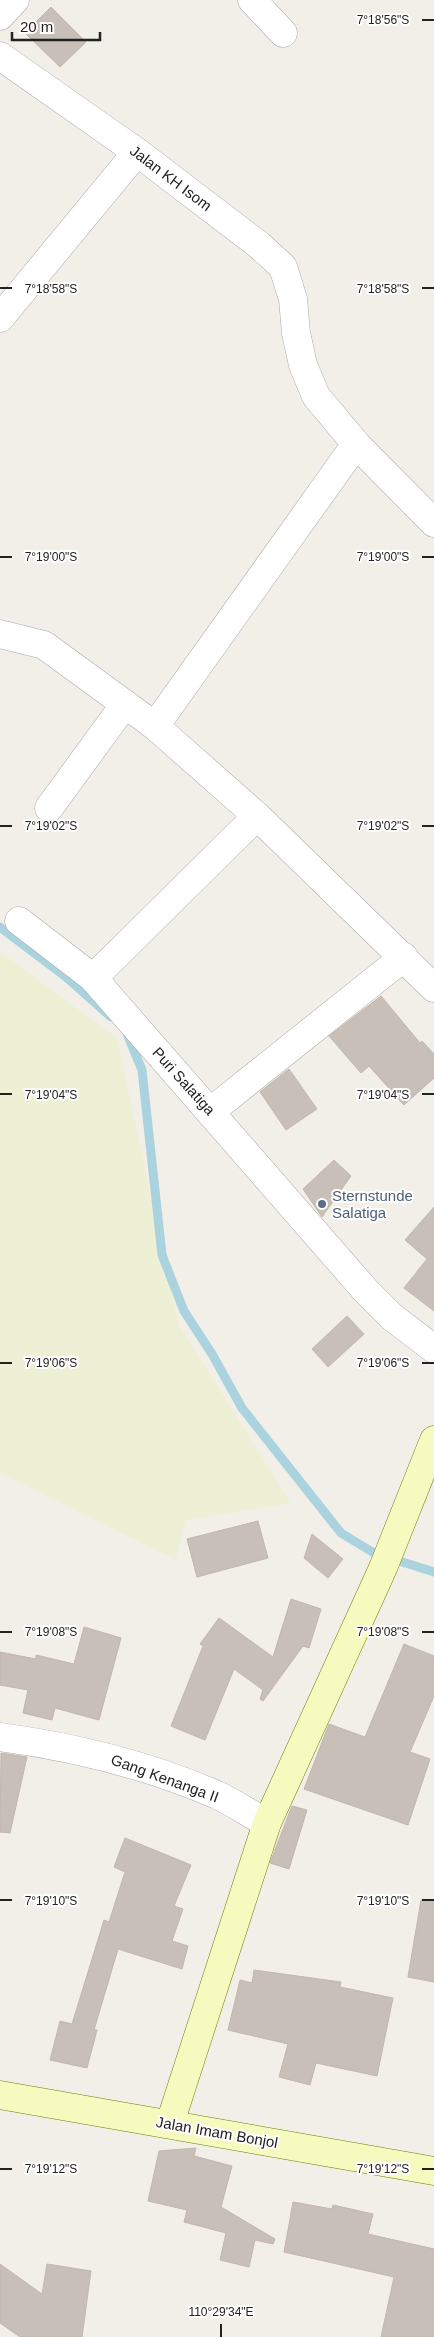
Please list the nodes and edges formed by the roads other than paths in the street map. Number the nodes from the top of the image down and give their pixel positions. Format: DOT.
graph roads {
  1 [pos="15,0"];
  2 [pos="252,0"];
  3 [pos="0,16"];
  4 [pos="283,32"];
  5 [pos="0,56"];
  6 [pos="137,152"];
  7 [pos="0,318"];
  8 [pos="356,444"];
  9 [pos="434,523"];
  10 [pos="0,634"];
  11 [pos="125,704"];
  12 [pos="155,726"];
  13 [pos="49,808"];
  14 [pos="256,816"];
  15 [pos="19,921"];
  16 [pos="404,957"];
  17 [pos="93,978"];
  18 [pos="434,988"];
  19 [pos="211,1111"];
  20 [pos="434,1349"];
  21 [pos="434,1440"];
  22 [pos="0,1737"];
  23 [pos="267,1823"];
  24 [pos="0,2095"];
  25 [pos="170,2124"];
  26 [pos="434,2171"];
  1 -- 3 [label="street"];
  2 -- 4 [label="street"];
  5 -- 6 [label="street, Jalan KH Isom"];
  6 -- 7 [label="street"];
  6 -- 8 [label="street, Jalan KH Isom"];
  8 -- 9 [label="street, Jalan KH Isom"];
  8 -- 12 [label="street"];
  10 -- 11 [label="street"];
  11 -- 12 [label="street"];
  11 -- 13 [label="street"];
  12 -- 14 [label="street"];
  14 -- 16 [label="street"];
  14 -- 17 [label="street"];
  15 -- 17 [label="street, Puri Salatiga"];
  16 -- 18 [label="street"];
  16 -- 19 [label="street"];
  17 -- 19 [label="street, Puri Salatiga"];
  19 -- 20 [label="street, Puri Salatiga"];
  21 -- 23 [label="street"];
  22 -- 23 [label="street, Gang Kenanga II"];
  23 -- 25 [label="street"];
  24 -- 25 [label="street, Jalan Imam Bonjol"];
  25 -- 26 [label="street, Jalan Imam Bonjol"];
}
